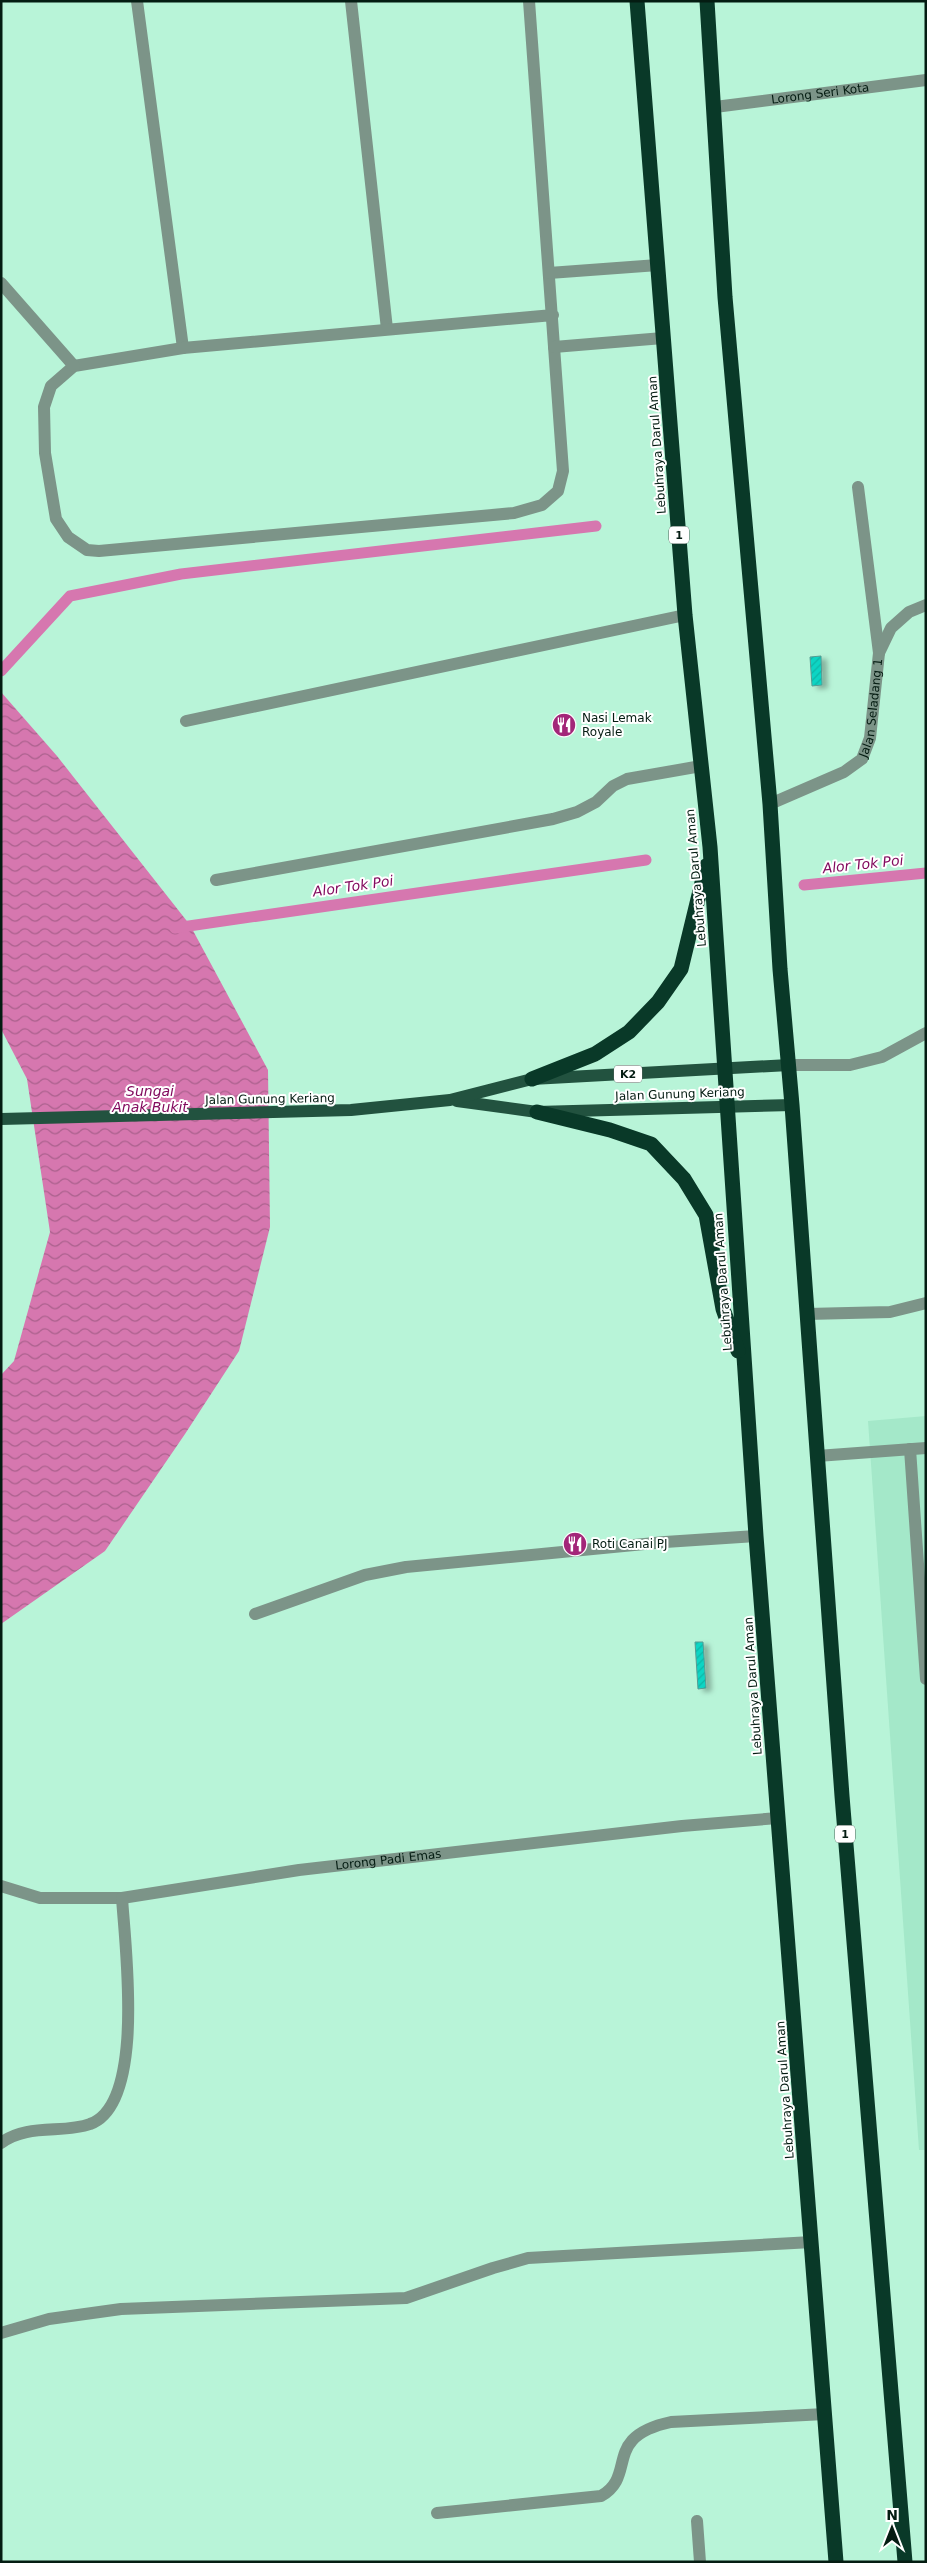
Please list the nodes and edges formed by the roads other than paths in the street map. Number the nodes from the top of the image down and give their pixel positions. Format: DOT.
graph roads {
  1 [pos="137,1"];
  2 [pos="351,1"];
  3 [pos="529,1"];
  4 [pos="637,1"];
  5 [pos="707,1"];
  6 [pos="926,80"];
  7 [pos="715,107"];
  8 [pos="658,265"];
  9 [pos="550,273"];
  10 [pos="1,283"];
  11 [pos="552,315"];
  12 [pos="387,329"];
  13 [pos="663,338"];
  14 [pos="554,346"];
  15 [pos="183,348"];
  16 [pos="74,366"];
  17 [pos="858,487"];
  18 [pos="926,605"];
  19 [pos="685,615"];
  20 [pos="879,653"];
  21 [pos="186,721"];
  22 [pos="701,766"];
  23 [pos="770,804"];
  24 [pos="710,847"];
  25 [pos="216,880"];
  26 [pos="926,1033"];
  27 [pos="789,1065"];
  28 [pos="724,1069"];
  29 [pos="532,1078"];
  30 [pos="450,1100"];
  31 [pos="792,1105"];
  32 [pos="727,1107"];
  33 [pos="537,1112"];
  34 [pos="1,1120"];
  35 [pos="926,1303"];
  36 [pos="807,1314"];
  37 [pos="744,1369"];
  38 [pos="926,1448"];
  39 [pos="910,1449"];
  40 [pos="817,1456"];
  41 [pos="756,1536"];
  42 [pos="255,1614"];
  43 [pos="926,1680"];
  44 [pos="778,1818"];
  45 [pos="1,1886"];
  46 [pos="122,1898"];
  47 [pos="1,2143"];
  48 [pos="812,2242"];
  49 [pos="1,2333"];
  50 [pos="825,2414"];
  51 [pos="437,2513"];
  52 [pos="697,2521"];
  53 [pos="700,2562"];
  54 [pos="836,2562"];
  55 [pos="905,2562"];
  1 -- 15 [label="street"];
  2 -- 12 [label="street"];
  3 -- 9 [label="street"];
  4 -- 8 [label="highway, Lebuhraya Darul Aman / 1"];
  5 -- 7 [label="highway, 1"];
  6 -- 7 [label="street, Lorong Seri Kota"];
  7 -- 23 [label="highway, 1"];
  8 -- 9 [label="street"];
  8 -- 13 [label="highway, Lebuhraya Darul Aman / 1"];
  9 -- 11 [label="street"];
  10 -- 16 [label="street"];
  11 -- 12 [label="street"];
  11 -- 14 [label="street"];
  12 -- 15 [label="street"];
  13 -- 14 [label="street"];
  13 -- 19 [label="highway, Lebuhraya Darul Aman / 1"];
  14 -- 16 [label="street"];
  15 -- 16 [label="street"];
  17 -- 20 [label="street"];
  18 -- 20 [label="street, Jalan Seladang 1"];
  19 -- 21 [label="street"];
  19 -- 22 [label="highway, Lebuhraya Darul Aman / 1"];
  20 -- 23 [label="street, Jalan Seladang 1"];
  22 -- 24 [label="highway, Lebuhraya Darul Aman / 1"];
  22 -- 25 [label="street"];
  23 -- 27 [label="highway, 1"];
  24 -- 28 [label="highway, Lebuhraya Darul Aman / 1"];
  24 -- 29 [label="highway"];
  26 -- 27 [label="street"];
  27 -- 28 [label="main road, Jalan Gunung Keriang / K2"];
  27 -- 31 [label="highway, 1"];
  28 -- 29 [label="main road, Jalan Gunung Keriang / K2"];
  28 -- 32 [label="highway, Lebuhraya Darul Aman / 1"];
  29 -- 30 [label="main road, Jalan Gunung Keriang / K2"];
  30 -- 33 [label="main road, Jalan Gunung Keriang / K2"];
  30 -- 34 [label="main road, Jalan Gunung Keriang / K2"];
  31 -- 32 [label="main road, Jalan Gunung Keriang / K2"];
  31 -- 36 [label="highway, 1"];
  32 -- 33 [label="main road, Jalan Gunung Keriang / K2"];
  32 -- 37 [label="highway, Lebuhraya Darul Aman / 1"];
  33 -- 37 [label="highway"];
  35 -- 36 [label="street"];
  36 -- 40 [label="highway, 1"];
  37 -- 41 [label="highway, Lebuhraya Darul Aman / 1"];
  38 -- 39 [label="street"];
  39 -- 40 [label="street"];
  39 -- 43 [label="street"];
  40 -- 55 [label="highway, 1"];
  41 -- 42 [label="street"];
  41 -- 44 [label="highway, Lebuhraya Darul Aman / 1"];
  44 -- 46 [label="street, Lorong Padi Emas"];
  44 -- 48 [label="highway, Lebuhraya Darul Aman / 1"];
  45 -- 46 [label="street, Lorong Padi Emas"];
  46 -- 47 [label="street"];
  48 -- 49 [label="street"];
  48 -- 50 [label="highway, Lebuhraya Darul Aman / 1"];
  50 -- 51 [label="street"];
  50 -- 54 [label="highway, Lebuhraya Darul Aman / 1"];
  52 -- 53 [label="street"];
}
